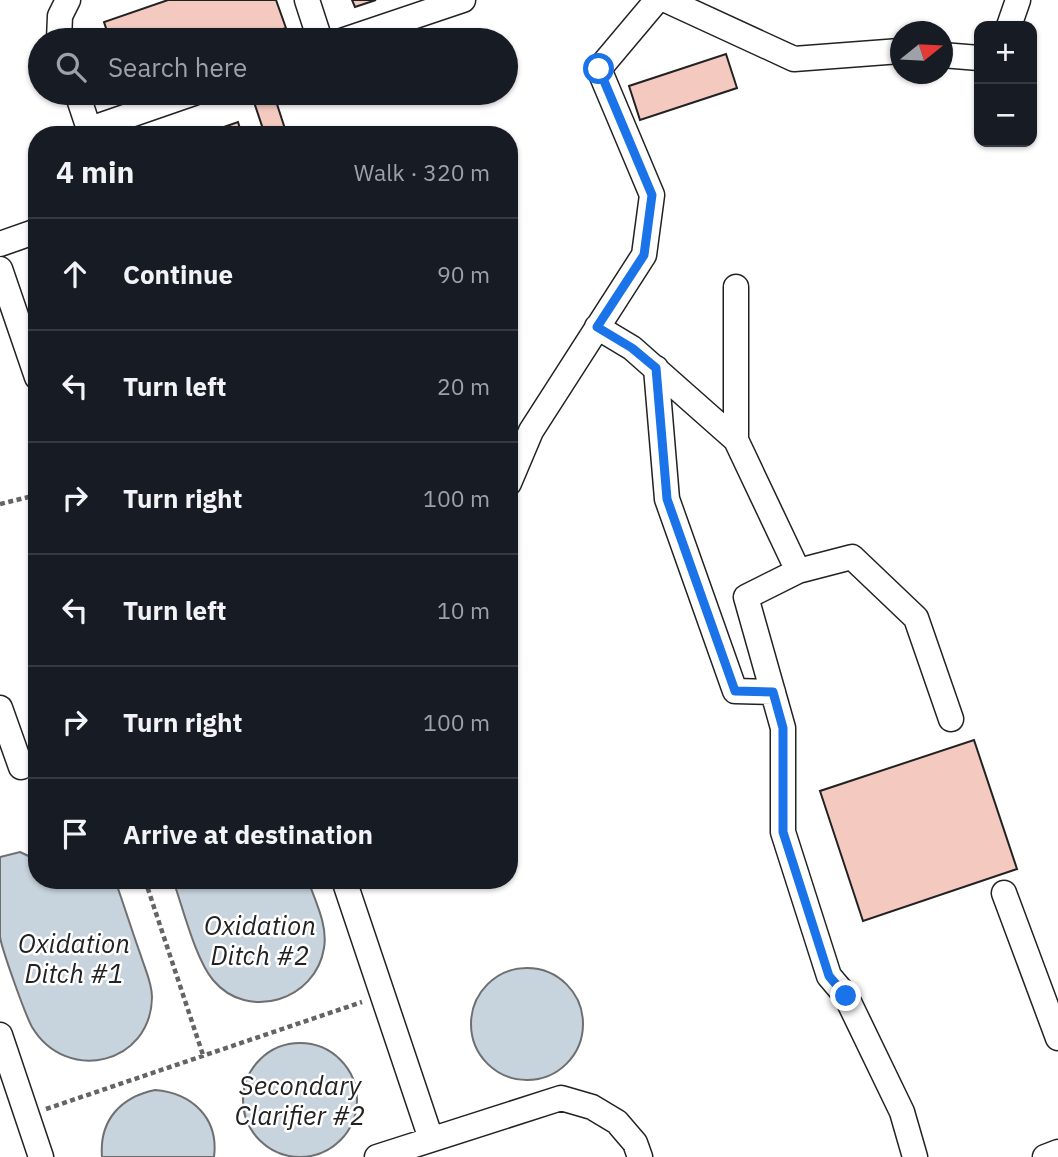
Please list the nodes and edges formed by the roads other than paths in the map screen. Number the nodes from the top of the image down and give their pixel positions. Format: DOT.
graph roads {
  1 [pos="68,0"];
  2 [pos="307,0"];
  3 [pos="463,0"];
  4 [pos="657,0"];
  5 [pos="666,0"];
  6 [pos="1018,0"];
  7 [pos="1011,21"];
  8 [pos="60,28"];
  9 [pos="316,28"];
  10 [pos="380,28"];
  11 [pos="890,52"];
  12 [pos="953,56"];
  13 [pos="974,58"];
  14 [pos="81,105"];
  15 [pos="162,105"];
  16 [pos="88,126"];
  17 [pos="106,126"];
  18 [pos="28,234"];
  19 [pos="0,244"];
  20 [pos="0,270"];
  21 [pos="736,287"];
  22 [pos="597,327"];
  23 [pos="28,351"];
  24 [pos="656,368"];
  25 [pos="737,440"];
  26 [pos="518,462"];
  27 [pos="798,571"];
  28 [pos="773,692"];
  29 [pos="0,708"];
  30 [pos="951,719"];
  31 [pos="19,768"];
  32 [pos="347,889"];
  33 [pos="1004,893"];
  34 [pos="0,1035"];
  35 [pos="1058,1038"];
  36 [pos="431,1139"];
  37 [pos="1058,1153"];
  38 [pos="41,1157"];
  39 [pos="377,1157"];
  40 [pos="640,1157"];
  41 [pos="915,1157"];
  42 [pos="1045,1157"];
  1 -- 8 [label="lane"];
  2 -- 9 [label="lane"];
  3 -- 10 [label="lane"];
  4 -- 22 [label="lane"];
  5 -- 11 [label="lane"];
  6 -- 7 [label="lane"];
  12 -- 13 [label="lane"];
  14 -- 16 [label="lane"];
  15 -- 17 [label="lane"];
  18 -- 19 [label="lane"];
  20 -- 23 [label="lane"];
  21 -- 25 [label="lane"];
  22 -- 24 [label="lane"];
  22 -- 26 [label="lane"];
  24 -- 25 [label="lane"];
  24 -- 28 [label="lane"];
  25 -- 27 [label="lane"];
  27 -- 28 [label="lane"];
  27 -- 30 [label="lane"];
  28 -- 41 [label="lane"];
  29 -- 31 [label="lane"];
  32 -- 36 [label="lane"];
  33 -- 35 [label="lane"];
  34 -- 38 [label="lane"];
  36 -- 39 [label="lane"];
  36 -- 40 [label="lane"];
  37 -- 42 [label="lane"];
}
